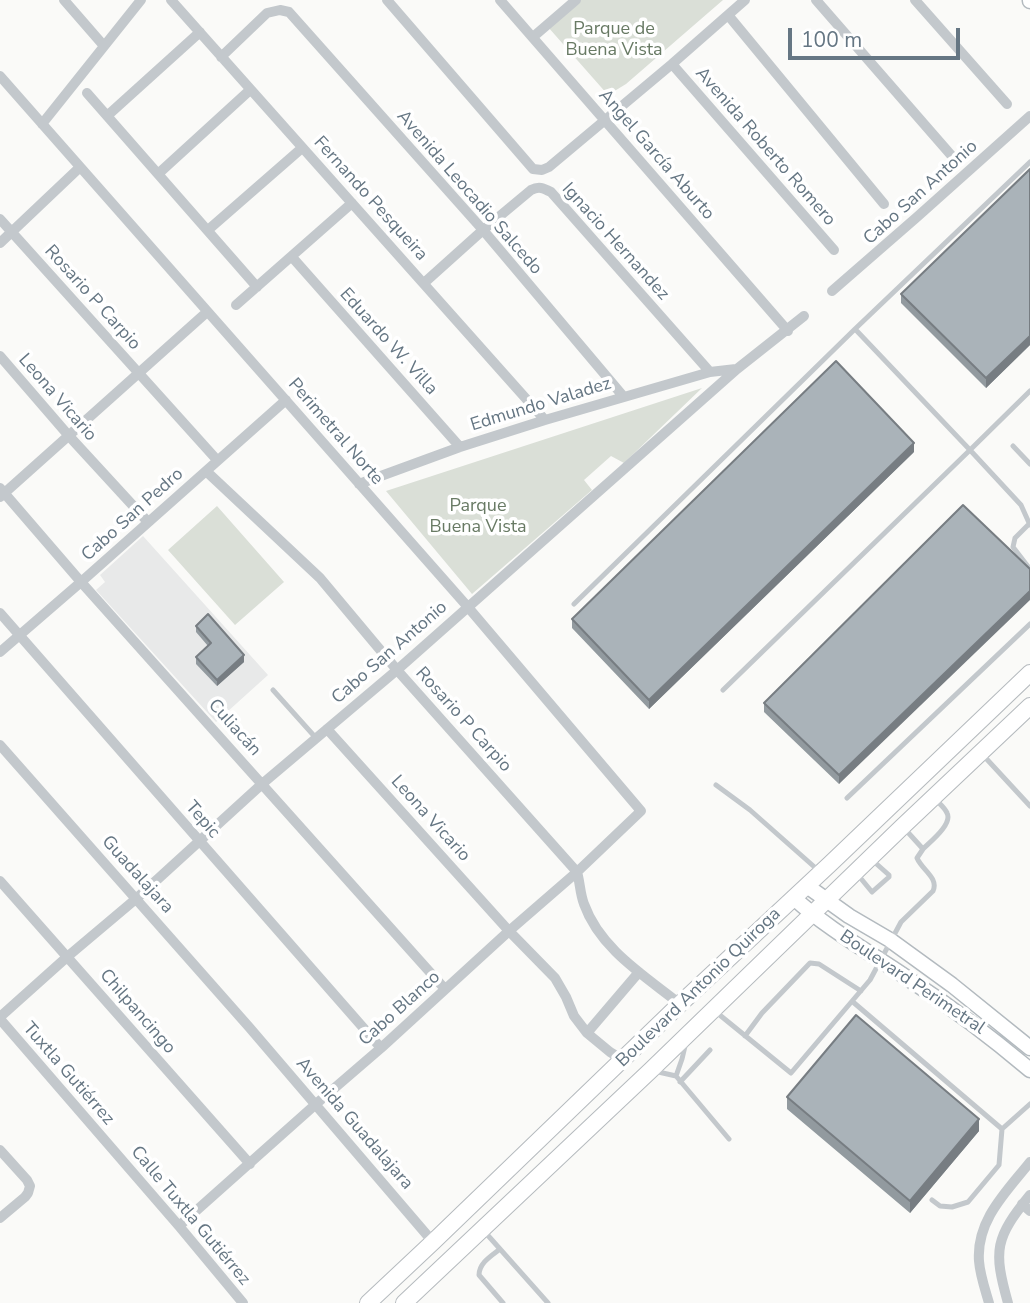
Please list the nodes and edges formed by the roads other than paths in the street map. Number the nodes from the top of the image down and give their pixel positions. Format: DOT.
graph roads {
  1 [pos="64,0"];
  2 [pos="141,0"];
  3 [pos="171,0"];
  4 [pos="387,0"];
  5 [pos="500,0"];
  6 [pos="576,0"];
  7 [pos="745,0"];
  8 [pos="816,0"];
  9 [pos="915,0"];
  10 [pos="728,15"];
  11 [pos="200,33"];
  12 [pos="533,37"];
  13 [pos="104,46"];
  14 [pos="222,57"];
  15 [pos="672,64"];
  16 [pos="0,76"];
  17 [pos="250,90"];
  18 [pos="87,93"];
  19 [pos="1007,104"];
  20 [pos="107,116"];
  21 [pos="1030,116"];
  22 [pos="605,120"];
  23 [pos="42,124"];
  24 [pos="302,148"];
  25 [pos="951,155"];
  26 [pos="1030,162"];
  27 [pos="80,167"];
  28 [pos="158,174"];
  29 [pos="352,202"];
  30 [pos="884,204"];
  31 [pos="0,219"];
  32 [pos="208,230"];
  33 [pos="482,230"];
  34 [pos="12,232"];
  35 [pos="0,243"];
  36 [pos="834,250"];
  37 [pos="292,257"];
  38 [pos="424,283"];
  39 [pos="257,287"];
  40 [pos="832,291"];
  41 [pos="236,305"];
  42 [pos="207,312"];
  43 [pos="804,316"];
  44 [pos="855,329"];
  45 [pos="788,331"];
  46 [pos="0,356"];
  47 [pos="737,369"];
  48 [pos="710,372"];
  49 [pos="138,373"];
  50 [pos="1030,391"];
  51 [pos="624,396"];
  52 [pos="286,400"];
  53 [pos="545,420"];
  54 [pos="69,436"];
  55 [pos="1013,446"];
  56 [pos="460,447"];
  57 [pos="970,450"];
  58 [pos="217,460"];
  59 [pos="1030,464"];
  60 [pos="206,471"];
  61 [pos="359,484"];
  62 [pos="1,493"];
  63 [pos="1021,505"];
  64 [pos="1030,508"];
  65 [pos="148,522"];
  66 [pos="1030,524"];
  67 [pos="1030,569"];
  68 [pos="82,582"];
  69 [pos="574,604"];
  70 [pos="467,607"];
  71 [pos="0,612"];
  72 [pos="1030,624"];
  73 [pos="19,634"];
  74 [pos="0,652"];
  75 [pos="397,670"];
  76 [pos="1030,673"];
  77 [pos="273,690"];
  78 [pos="723,690"];
  79 [pos="1030,706"];
  80 [pos="327,729"];
  81 [pos="316,738"];
  82 [pos="0,745"];
  83 [pos="981,753"];
  84 [pos="262,784"];
  85 [pos="716,785"];
  86 [pos="847,798"];
  87 [pos="934,798"];
  88 [pos="1030,806"];
  89 [pos="641,813"];
  90 [pos="902,827"];
  91 [pos="199,841"];
  92 [pos="923,849"];
  93 [pos="870,859"];
  94 [pos="577,872"];
  95 [pos="856,872"];
  96 [pos="821,873"];
  97 [pos="0,881"];
  98 [pos="807,886"];
  99 [pos="136,898"];
  100 [pos="794,898"];
  101 [pos="826,901"];
  102 [pos="812,915"];
  103 [pos="509,931"];
  104 [pos="890,940"];
  105 [pos="67,957"];
  106 [pos="880,961"];
  107 [pos="639,972"];
  108 [pos="445,989"];
  109 [pos="861,991"];
  110 [pos="853,1002"];
  111 [pos="680,1004"];
  112 [pos="713,1010"];
  113 [pos="0,1018"];
  114 [pos="249,1027"];
  115 [pos="587,1032"];
  116 [pos="687,1035"];
  117 [pos="744,1036"];
  118 [pos="381,1048"];
  119 [pos="1030,1048"];
  120 [pos="710,1051"];
  121 [pos="623,1060"];
  122 [pos="651,1070"];
  123 [pos="1030,1070"];
  124 [pos="676,1076"];
  125 [pos="680,1082"];
  126 [pos="316,1104"];
  127 [pos="1030,1104"];
  128 [pos="1002,1129"];
  129 [pos="729,1139"];
  130 [pos="112,1149"];
  131 [pos="0,1150"];
  132 [pos="250,1164"];
  133 [pos="1029,1164"];
  134 [pos="1030,1195"];
  135 [pos="932,1200"];
  136 [pos="1026,1208"];
  137 [pos="0,1218"];
  138 [pos="985,1223"];
  139 [pos="179,1226"];
  140 [pos="482,1229"];
  141 [pos="1003,1232"];
  142 [pos="433,1242"];
  143 [pos="500,1249"];
  144 [pos="243,1303"];
  145 [pos="368,1303"];
  146 [pos="404,1303"];
  147 [pos="503,1303"];
  148 [pos="548,1303"];
  149 [pos="989,1303"];
  150 [pos="1008,1303"];
  1 -- 13 [label="street"];
  2 -- 13 [label="street"];
  3 -- 11 [label="street, Fernando Pesqueira"];
  4 -- 22 [label="street"];
  5 -- 12 [label="street, Angel García Aburto"];
  6 -- 12 [label="street"];
  7 -- 10 [label="street"];
  8 -- 25 [label="street"];
  9 -- 19 [label="street"];
  10 -- 15 [label="street"];
  10 -- 30 [label="street"];
  11 -- 14 [label="street, Fernando Pesqueira"];
  11 -- 20 [label="street"];
  12 -- 22 [label="street, Angel García Aburto"];
  13 -- 23 [label="street"];
  14 -- 17 [label="street, Fernando Pesqueira"];
  14 -- 33 [label="street, Avenida Leocadio Salcedo"];
  15 -- 22 [label="street"];
  15 -- 36 [label="street, Avenida Roberto Romero"];
  16 -- 23 [label="street, Perimetral Norte"];
  17 -- 24 [label="street, Fernando Pesqueira"];
  17 -- 28 [label="street"];
  18 -- 20 [label="street"];
  20 -- 28 [label="street"];
  21 -- 40 [label="street, Cabo San Antonio"];
  22 -- 45 [label="street, Angel García Aburto"];
  23 -- 27 [label="street, Perimetral Norte"];
  24 -- 29 [label="street, Fernando Pesqueira"];
  24 -- 32 [label="street"];
  26 -- 44 [label="lane"];
  27 -- 34 [label="street"];
  27 -- 42 [label="street, Perimetral Norte"];
  28 -- 32 [label="street"];
  29 -- 37 [label="street"];
  29 -- 38 [label="street, Fernando Pesqueira"];
  31 -- 34 [label="street, Rosario P Carpio"];
  32 -- 39 [label="street"];
  33 -- 38 [label="street, Ignacio Hernandez"];
  33 -- 48 [label="street, Ignacio Hernandez"];
  33 -- 51 [label="street, Avenida Leocadio Salcedo"];
  34 -- 35 [label="street"];
  34 -- 49 [label="street, Rosario P Carpio"];
  37 -- 39 [label="street"];
  37 -- 56 [label="street, Eduardo W. Villa"];
  38 -- 53 [label="street, Fernando Pesqueira"];
  39 -- 41 [label="street"];
  42 -- 49 [label="street"];
  42 -- 52 [label="street, Perimetral Norte"];
  43 -- 45 [label="street, Cabo San Antonio"];
  44 -- 57 [label="lane"];
  44 -- 69 [label="lane"];
  45 -- 47 [label="street, Cabo San Antonio"];
  46 -- 54 [label="street, Leona Vicario"];
  47 -- 48 [label="street, Edmundo Valadez"];
  47 -- 70 [label="street, Cabo San Antonio"];
  48 -- 51 [label="street, Edmundo Valadez"];
  49 -- 54 [label="street"];
  49 -- 58 [label="street, Rosario P Carpio"];
  50 -- 57 [label="lane"];
  51 -- 53 [label="street, Edmundo Valadez"];
  52 -- 58 [label="street, Cabo San Pedro"];
  52 -- 61 [label="street, Perimetral Norte"];
  53 -- 56 [label="street, Edmundo Valadez"];
  54 -- 62 [label="street"];
  54 -- 65 [label="street, Leona Vicario"];
  55 -- 59 [label="lane"];
  56 -- 61 [label="street, Edmundo Valadez"];
  57 -- 63 [label="lane"];
  57 -- 78 [label="lane"];
  58 -- 60 [label="street, Cabo San Pedro"];
  60 -- 65 [label="street, Cabo San Pedro"];
  60 -- 75 [label="street, Rosario P Carpio"];
  61 -- 70 [label="street, Perimetral Norte"];
  62 -- 68 [label="street, Culiacán"];
  63 -- 64 [label="lane"];
  63 -- 66 [label="lane"];
  65 -- 68 [label="street, Cabo San Pedro"];
  66 -- 67 [label="lane"];
  68 -- 73 [label="street, Cabo San Pedro"];
  68 -- 84 [label="street, Culiacán"];
  70 -- 75 [label="street, Cabo San Antonio"];
  70 -- 89 [label="street, Perimetral Norte"];
  71 -- 73 [label="street, Tepic"];
  72 -- 86 [label="lane"];
  73 -- 74 [label="street, Cabo San Pedro"];
  73 -- 91 [label="street, Tepic"];
  75 -- 80 [label="street, Cabo San Antonio"];
  75 -- 94 [label="street, Rosario P Carpio"];
  76 -- 96 [label="main road, Boulevard Antonio Quiroga"];
  77 -- 81 [label="lane"];
  79 -- 83 [label="main road, Boulevard Antonio Quiroga"];
  80 -- 81 [label="street, Cabo San Antonio"];
  80 -- 103 [label="street, Leona Vicario"];
  81 -- 84 [label="street, Cabo San Antonio"];
  82 -- 99 [label="street, Guadalajara"];
  83 -- 87 [label="main road, Boulevard Antonio Quiroga"];
  83 -- 88 [label="lane"];
  84 -- 91 [label="street, Cabo San Antonio"];
  84 -- 108 [label="street, Culiacán"];
  85 -- 96 [label="lane"];
  87 -- 90 [label="main road, Boulevard Antonio Quiroga"];
  87 -- 92 [label="lane"];
  89 -- 94 [label="street, Cabo Blanco"];
  90 -- 92 [label="lane"];
  90 -- 93 [label="main road, Boulevard Antonio Quiroga"];
  91 -- 99 [label="street, Cabo San Antonio"];
  91 -- 118 [label="street, Tepic"];
  92 -- 104 [label="lane"];
  93 -- 95 [label="main road, Boulevard Antonio Quiroga"];
  93 -- 95 [label="lane"];
  94 -- 103 [label="street, Cabo Blanco"];
  94 -- 107 [label="street"];
  95 -- 101 [label="main road, Boulevard Antonio Quiroga"];
  96 -- 98 [label="main road, Boulevard Antonio Quiroga"];
  97 -- 105 [label="street, Chilpancingo"];
  98 -- 100 [label="main road, Boulevard Antonio Quiroga"];
  98 -- 101 [label="street, Boulevard Perimetral"];
  99 -- 105 [label="street, Cabo San Antonio"];
  99 -- 114 [label="street, Guadalajara"];
  100 -- 102 [label="street, Boulevard Perimetral"];
  100 -- 111 [label="main road, Boulevard Antonio Quiroga"];
  101 -- 102 [label="main road, Boulevard Antonio Quiroga"];
  101 -- 104 [label="street, Boulevard Perimetral"];
  102 -- 106 [label="street, Boulevard Perimetral"];
  102 -- 112 [label="main road, Boulevard Antonio Quiroga"];
  103 -- 108 [label="street, Cabo Blanco"];
  103 -- 115 [label="street, Leona Vicario"];
  104 -- 106 [label="lane"];
  104 -- 119 [label="street, Boulevard Perimetral"];
  105 -- 113 [label="street, Cabo San Antonio"];
  105 -- 132 [label="street, Chilpancingo"];
  106 -- 109 [label="lane"];
  106 -- 123 [label="street, Boulevard Perimetral"];
  107 -- 111 [label="street"];
  107 -- 115 [label="street"];
  108 -- 118 [label="street, Cabo Blanco"];
  109 -- 110 [label="lane"];
  109 -- 117 [label="lane"];
  110 -- 117 [label="lane"];
  110 -- 128 [label="lane"];
  111 -- 121 [label="main road, Boulevard Antonio Quiroga"];
  112 -- 116 [label="main road, Boulevard Antonio Quiroga"];
  112 -- 117 [label="lane"];
  113 -- 130 [label="street, Tuxtla Gutiérrez"];
  114 -- 126 [label="street, Avenida Guadalajara"];
  115 -- 121 [label="street, Leona Vicario"];
  116 -- 122 [label="main road, Boulevard Antonio Quiroga"];
  116 -- 124 [label="lane"];
  118 -- 126 [label="street, Cabo Blanco"];
  120 -- 125 [label="lane"];
  121 -- 142 [label="main road, Boulevard Antonio Quiroga"];
  122 -- 124 [label="lane"];
  122 -- 140 [label="main road, Boulevard Antonio Quiroga"];
  124 -- 125 [label="lane"];
  125 -- 129 [label="lane"];
  126 -- 132 [label="street, Cabo Blanco"];
  126 -- 142 [label="street, Avenida Guadalajara"];
  127 -- 128 [label="lane"];
  128 -- 135 [label="lane"];
  130 -- 139 [label="street, Calle Tuxtla Gutiérrez"];
  131 -- 137 [label="street"];
  132 -- 139 [label="street, Cabo Blanco"];
  133 -- 138 [label="street"];
  134 -- 136 [label="street"];
  136 -- 141 [label="street"];
  138 -- 141 [label="street"];
  138 -- 149 [label="street"];
  139 -- 144 [label="street, Calle Tuxtla Gutiérrez"];
  140 -- 143 [label="lane"];
  140 -- 146 [label="main road, Boulevard Antonio Quiroga"];
  141 -- 150 [label="street"];
  142 -- 145 [label="main road, Boulevard Antonio Quiroga"];
  143 -- 147 [label="lane"];
  143 -- 148 [label="lane"];
}
